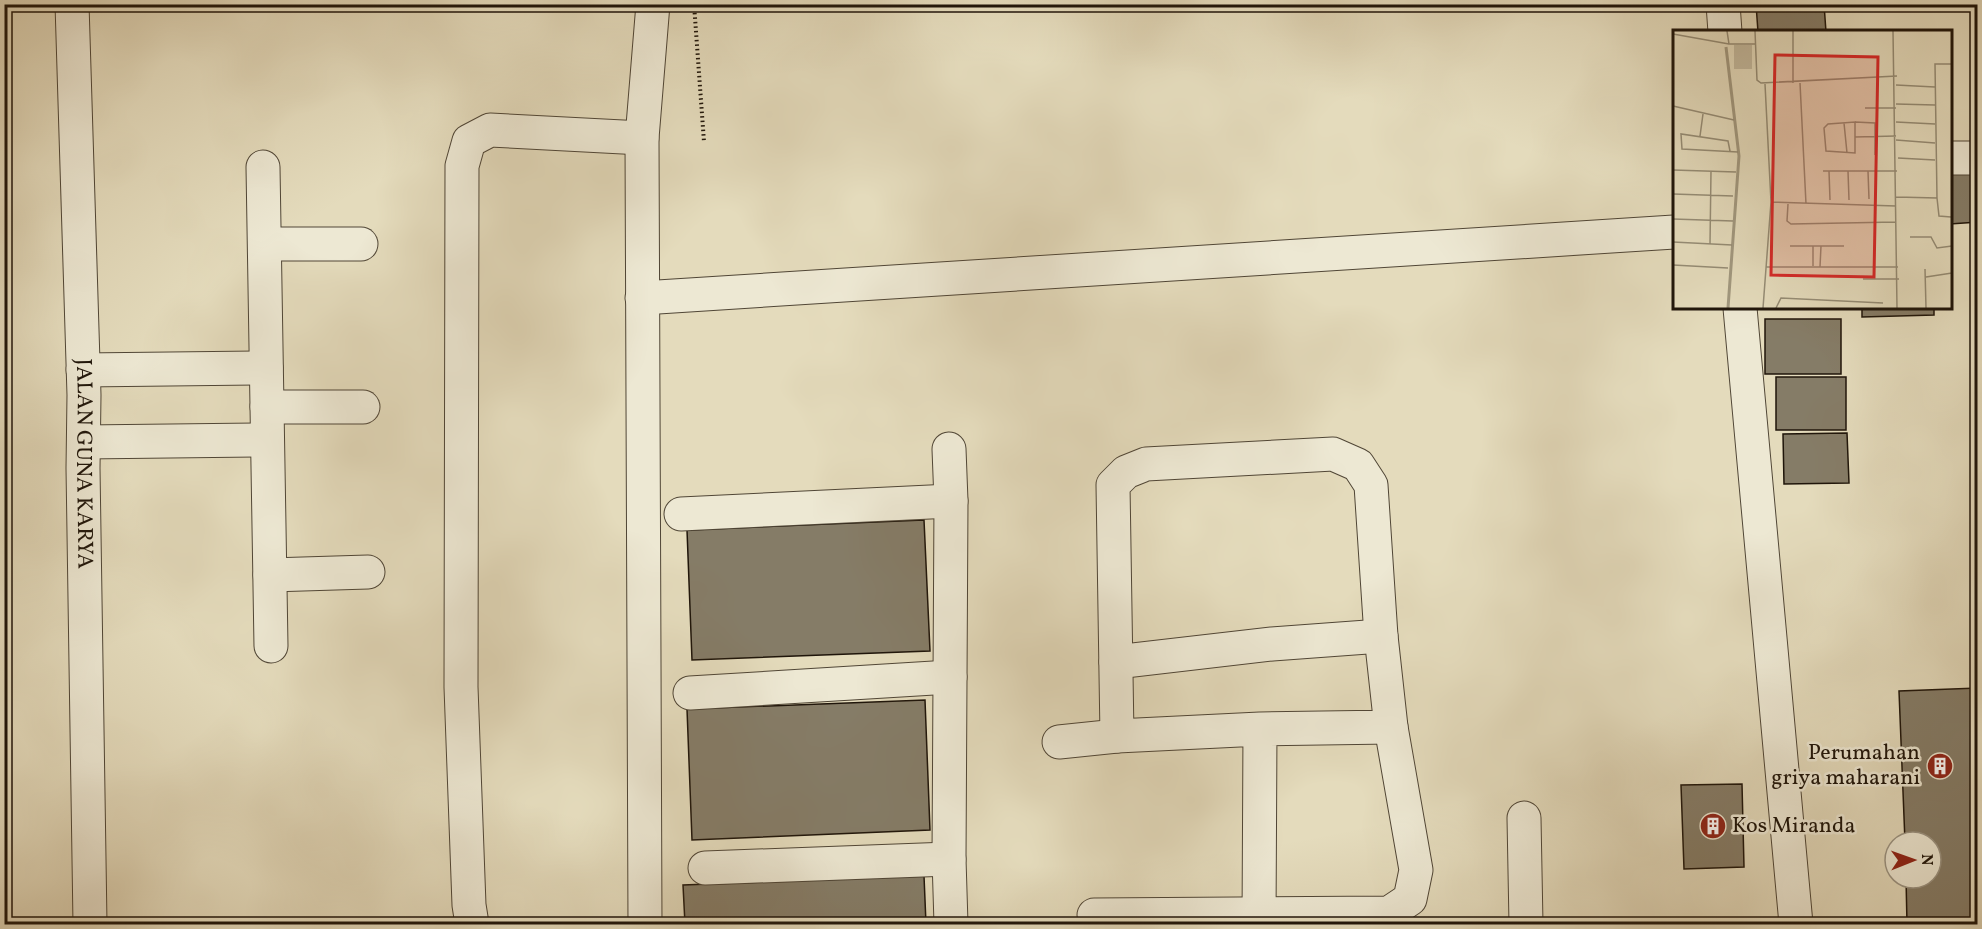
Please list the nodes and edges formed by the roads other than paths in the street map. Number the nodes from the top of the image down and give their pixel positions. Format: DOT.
graph roads {
  1 [pos="72,4"];
  2 [pos="653,4"];
  3 [pos="1723,4"];
  4 [pos="1725,30"];
  5 [pos="642,138"];
  6 [pos="1952,158"];
  7 [pos="1977,158"];
  8 [pos="263,167"];
  9 [pos="1673,232"];
  10 [pos="265,244"];
  11 [pos="361,244"];
  12 [pos="642,297"];
  13 [pos="1740,309"];
  14 [pos="266,368"];
  15 [pos="83,370"];
  16 [pos="267,407"];
  17 [pos="363,407"];
  18 [pos="267,440"];
  19 [pos="84,442"];
  20 [pos="949,449"];
  21 [pos="951,501"];
  22 [pos="681,514"];
  23 [pos="368,572"];
  24 [pos="270,575"];
  25 [pos="1381,636"];
  26 [pos="270,646"];
  27 [pos="1116,662"];
  28 [pos="950,676"];
  29 [pos="690,693"];
  30 [pos="1391,727"];
  31 [pos="1260,729"];
  32 [pos="1118,736"];
  33 [pos="1059,742"];
  34 [pos="1524,818"];
  35 [pos="949,859"];
  36 [pos="705,868"];
  37 [pos="1094,915"];
  38 [pos="1259,920"];
  39 [pos="90,924"];
  40 [pos="472,924"];
  41 [pos="645,924"];
  42 [pos="951,924"];
  43 [pos="1526,924"];
  44 [pos="1796,924"];
  1 -- 15 [label="street, JALAN GUNA KARYA"];
  2 -- 5 [label="street"];
  3 -- 4 [label="street"];
  5 -- 12 [label="street"];
  5 -- 40 [label="street"];
  6 -- 7 [label="street"];
  8 -- 10 [label="street"];
  9 -- 12 [label="street"];
  10 -- 11 [label="street"];
  10 -- 14 [label="street"];
  12 -- 41 [label="street"];
  13 -- 44 [label="street"];
  14 -- 15 [label="street"];
  14 -- 16 [label="street"];
  15 -- 19 [label="street, JALAN GUNA KARYA"];
  16 -- 17 [label="street"];
  16 -- 18 [label="street"];
  18 -- 19 [label="street"];
  18 -- 24 [label="street"];
  19 -- 39 [label="street, JALAN GUNA KARYA"];
  20 -- 21 [label="street"];
  21 -- 22 [label="street"];
  21 -- 28 [label="street"];
  23 -- 24 [label="street"];
  24 -- 26 [label="street"];
  25 -- 27 [label="street"];
  25 -- 27 [label="street"];
  25 -- 30 [label="street"];
  27 -- 32 [label="street"];
  28 -- 29 [label="street"];
  28 -- 35 [label="street"];
  30 -- 31 [label="street"];
  30 -- 38 [label="street"];
  31 -- 32 [label="street"];
  31 -- 38 [label="street"];
  32 -- 33 [label="street"];
  34 -- 43 [label="street"];
  35 -- 36 [label="street"];
  35 -- 42 [label="street"];
  37 -- 38 [label="street"];
}
